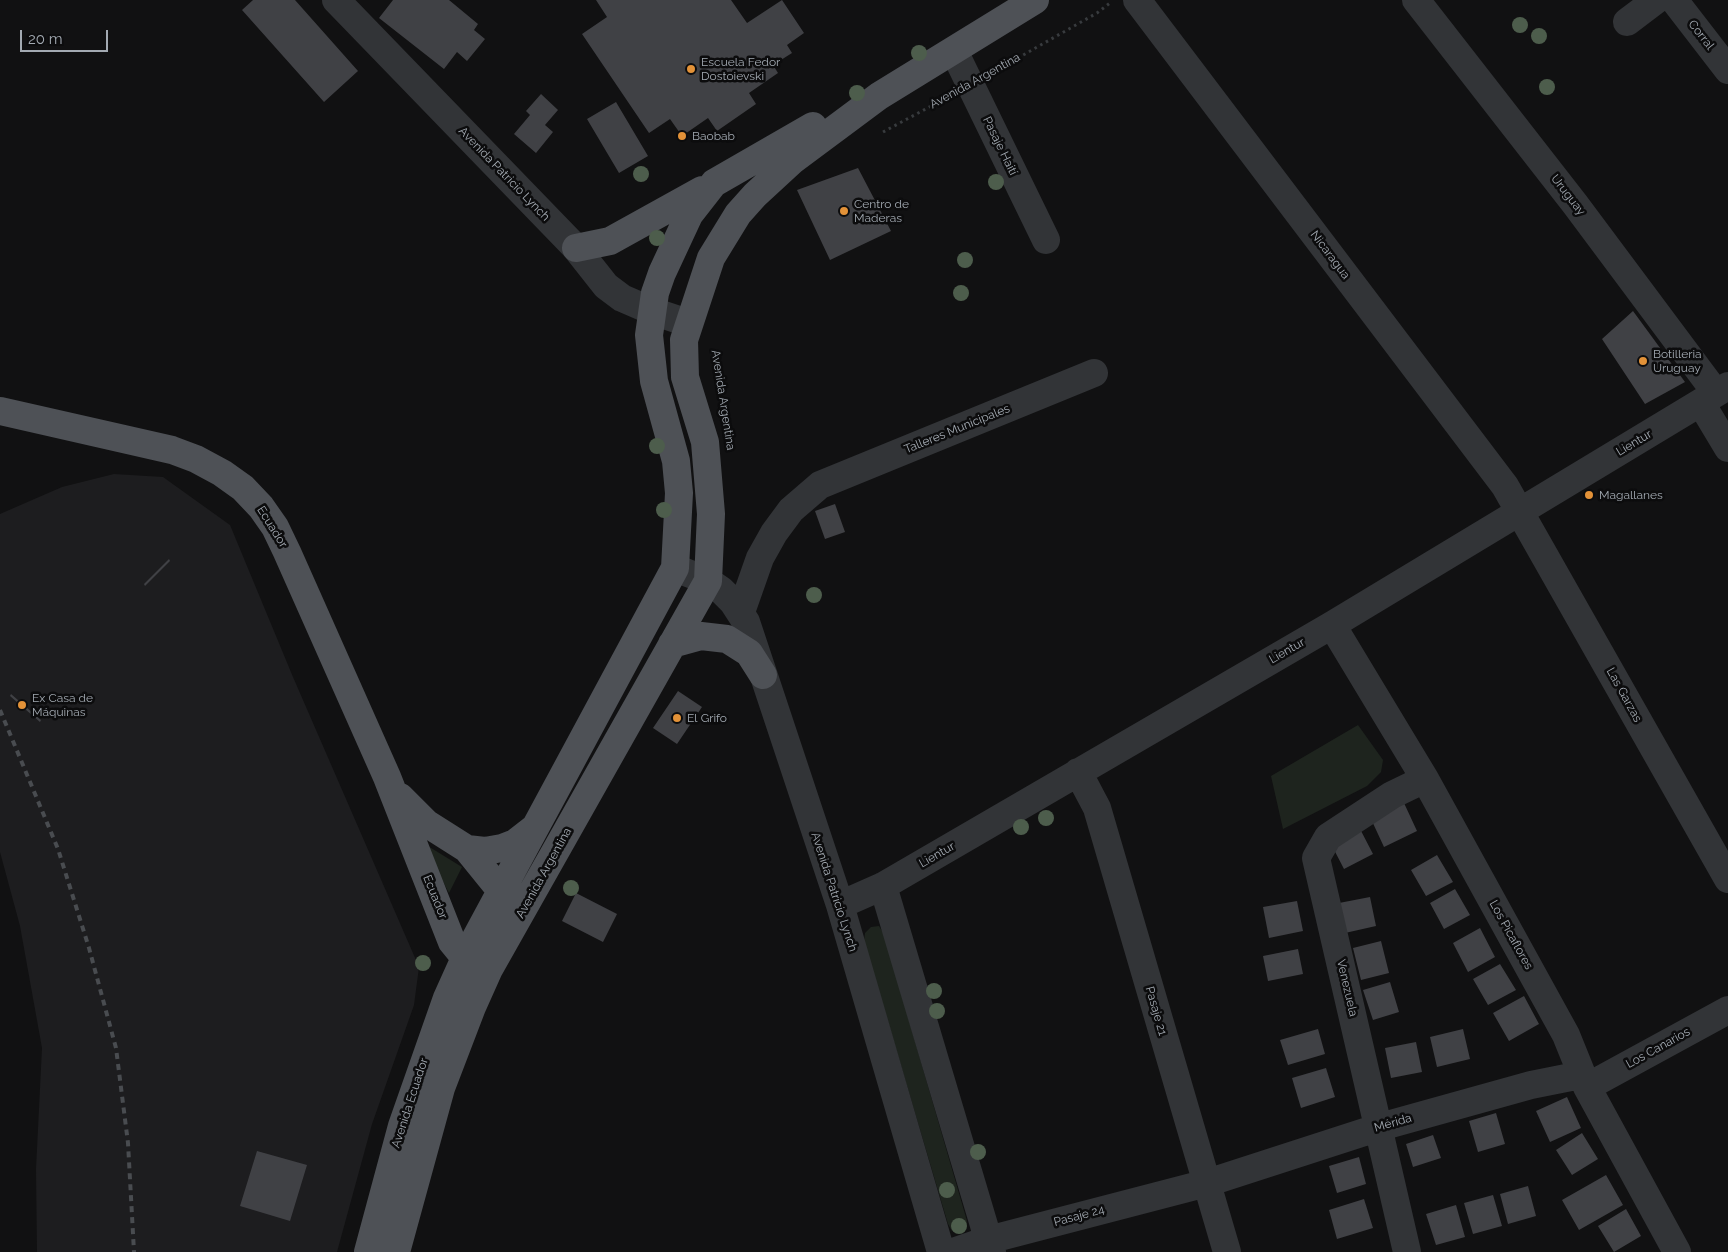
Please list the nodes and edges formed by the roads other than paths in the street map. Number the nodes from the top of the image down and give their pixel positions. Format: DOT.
graph roads {
  1 [pos="336,0"];
  2 [pos="1035,0"];
  3 [pos="1137,0"];
  4 [pos="1416,0"];
  5 [pos="1656,0"];
  6 [pos="1674,0"];
  7 [pos="1627,22"];
  8 [pos="954,51"];
  9 [pos="1728,70"];
  10 [pos="878,96"];
  11 [pos="714,183"];
  12 [pos="1046,240"];
  13 [pos="576,248"];
  14 [pos="652,311"];
  15 [pos="688,323"];
  16 [pos="1094,373"];
  17 [pos="1715,394"];
  18 [pos="0,411"];
  19 [pos="1728,448"];
  20 [pos="1521,512"];
  21 [pos="675,568"];
  22 [pos="708,581"];
  23 [pos="741,612"];
  24 [pos="1332,624"];
  25 [pos="672,644"];
  26 [pos="763,675"];
  27 [pos="1078,772"];
  28 [pos="387,777"];
  29 [pos="1425,779"];
  30 [pos="536,827"];
  31 [pos="467,849"];
  32 [pos="1728,879"];
  33 [pos="883,886"];
  34 [pos="501,892"];
  35 [pos="840,905"];
  36 [pos="513,929"];
  37 [pos="465,958"];
  38 [pos="489,969"];
  39 [pos="1728,1010"];
  40 [pos="1584,1081"];
  41 [pos="1380,1127"];
  42 [pos="1207,1183"];
  43 [pos="990,1246"];
  44 [pos="368,1252"];
  45 [pos="396,1252"];
  46 [pos="941,1252"];
  47 [pos="952,1252"];
  48 [pos="1227,1252"];
  49 [pos="1408,1252"];
  50 [pos="1677,1252"];
  1 -- 13 [label="street, Avenida Patricio Lynch"];
  2 -- 8 [label="main road, Avenida Argentina"];
  3 -- 20 [label="street, Nicaragua"];
  4 -- 17 [label="street, Uruguay"];
  5 -- 7 [label="street"];
  6 -- 9 [label="street, Corral"];
  8 -- 10 [label="main road, Avenida Argentina"];
  8 -- 12 [label="street, Pasaje Haití"];
  10 -- 11 [label="main road, Avenida Argentina"];
  10 -- 15 [label="main road, Avenida Argentina"];
  11 -- 13 [label="main road"];
  11 -- 14 [label="main road, Avenida Argentina"];
  13 -- 14 [label="street, Avenida Patricio Lynch"];
  14 -- 15 [label="street, Avenida Patricio Lynch"];
  14 -- 21 [label="main road, Avenida Argentina"];
  15 -- 22 [label="main road, Avenida Argentina"];
  16 -- 23 [label="street, Talleres Municipales"];
  17 -- 19 [label="street, Uruguay"];
  17 -- 20 [label="street, Lientur"];
  18 -- 28 [label="main road, Ecuador"];
  20 -- 24 [label="street, Lientur"];
  20 -- 32 [label="street, Las Garzas"];
  21 -- 22 [label="street, Avenida Patricio Lynch"];
  21 -- 30 [label="main road, Avenida Argentina"];
  22 -- 23 [label="street, Avenida Patricio Lynch"];
  22 -- 25 [label="main road, Avenida Argentina"];
  23 -- 26 [label="street, Avenida Patricio Lynch"];
  24 -- 27 [label="street, Lientur"];
  24 -- 29 [label="street, Los Picaflores"];
  25 -- 26 [label="main road"];
  25 -- 36 [label="main road, Avenida Argentina"];
  26 -- 35 [label="street, Avenida Patricio Lynch"];
  27 -- 33 [label="street, Lientur"];
  27 -- 42 [label="street, Pasaje 21"];
  28 -- 31 [label="main road, Ecuador"];
  28 -- 37 [label="main road, Ecuador"];
  29 -- 40 [label="street, Los Picaflores"];
  29 -- 41 [label="street, Venezuela"];
  30 -- 31 [label="main road"];
  30 -- 34 [label="main road, Avenida Argentina"];
  31 -- 34 [label="main road, Ecuador"];
  33 -- 35 [label="street, Lientur"];
  33 -- 43 [label="street"];
  34 -- 36 [label="main road, Ecuador"];
  34 -- 37 [label="main road"];
  35 -- 46 [label="street, Avenida Patricio Lynch"];
  36 -- 38 [label="main road"];
  37 -- 38 [label="main road, Ecuador"];
  37 -- 44 [label="main road, Avenida Ecuador"];
  38 -- 45 [label="main road"];
  39 -- 40 [label="street, Los Canarios"];
  40 -- 41 [label="street, Mérida"];
  40 -- 50 [label="street, Los Picaflores"];
  41 -- 42 [label="street, Mérida"];
  41 -- 49 [label="street, Venezuela"];
  42 -- 43 [label="street, Pasaje 24"];
  42 -- 48 [label="street, Pasaje 21"];
  43 -- 47 [label="street, Pasaje 24"];
}
